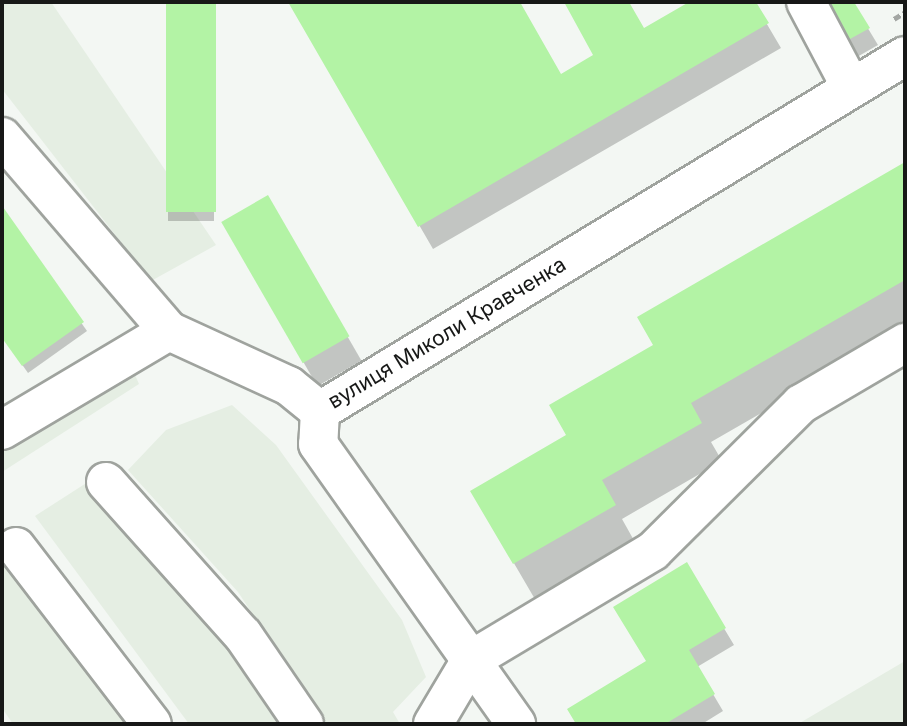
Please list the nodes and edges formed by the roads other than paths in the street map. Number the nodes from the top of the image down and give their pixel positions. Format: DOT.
graph roads {
  1 [pos="806,2"];
  2 [pos="905,56"];
  3 [pos="851,87"];
  4 [pos="2,136"];
  5 [pos="169,331"];
  6 [pos="905,343"];
  7 [pos="320,411"];
  8 [pos="2,430"];
  9 [pos="106,482"];
  10 [pos="16,547"];
  11 [pos="471,660"];
  12 [pos="152,724"];
  13 [pos="304,724"];
  14 [pos="433,724"];
  15 [pos="516,724"];
  1 -- 3 [label="street"];
  2 -- 3 [label="street, вулиця Миколи Кравченка"];
  3 -- 7 [label="street, вулиця Миколи Кравченка"];
  4 -- 5 [label="street, вулиця Миколи Кравченка"];
  5 -- 7 [label="street, вулиця Миколи Кравченка"];
  5 -- 8 [label="street"];
  6 -- 11 [label="street"];
  7 -- 11 [label="street"];
  9 -- 13 [label="street"];
  10 -- 12 [label="street"];
  11 -- 14 [label="street"];
  11 -- 15 [label="street"];
}
